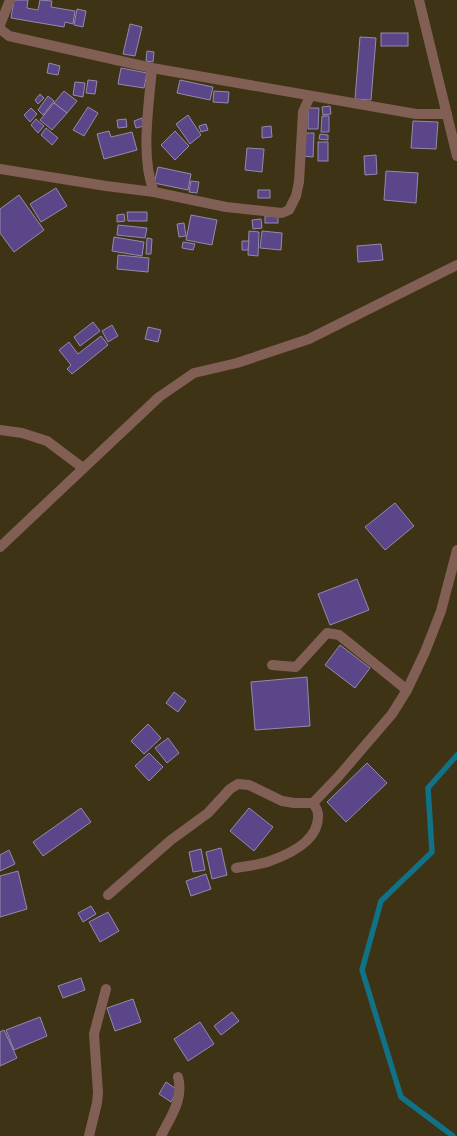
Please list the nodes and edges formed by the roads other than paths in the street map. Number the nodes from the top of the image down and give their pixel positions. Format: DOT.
graph roads {
  1 [pos="10,0"];
  2 [pos="420,0"];
  3 [pos="0,25"];
  4 [pos="0,29"];
  5 [pos="152,68"];
  6 [pos="310,96"];
  7 [pos="447,114"];
  8 [pos="454,133"];
  9 [pos="457,156"];
  10 [pos="0,169"];
  11 [pos="154,192"];
  12 [pos="457,266"];
  13 [pos="0,430"];
  14 [pos="83,468"];
  15 [pos="0,547"];
  16 [pos="457,550"];
  17 [pos="272,665"];
  18 [pos="407,690"];
  19 [pos="313,803"];
  20 [pos="236,868"];
  21 [pos="108,895"];
  22 [pos="106,990"];
  23 [pos="178,1077"];
  24 [pos="89,1136"];
  25 [pos="161,1136"];
  1 -- 3 [label="street"];
  2 -- 7 [label="street"];
  4 -- 5 [label="street"];
  5 -- 6 [label="street"];
  5 -- 11 [label="street"];
  6 -- 7 [label="street"];
  6 -- 11 [label="street"];
  7 -- 8 [label="street"];
  8 -- 9 [label="street"];
  10 -- 11 [label="street"];
  12 -- 14 [label="street"];
  13 -- 14 [label="street"];
  14 -- 15 [label="street"];
  16 -- 18 [label="street"];
  17 -- 18 [label="street"];
  18 -- 19 [label="street"];
  19 -- 20 [label="street"];
  19 -- 21 [label="street"];
  22 -- 24 [label="street"];
  23 -- 25 [label="street"];
}
